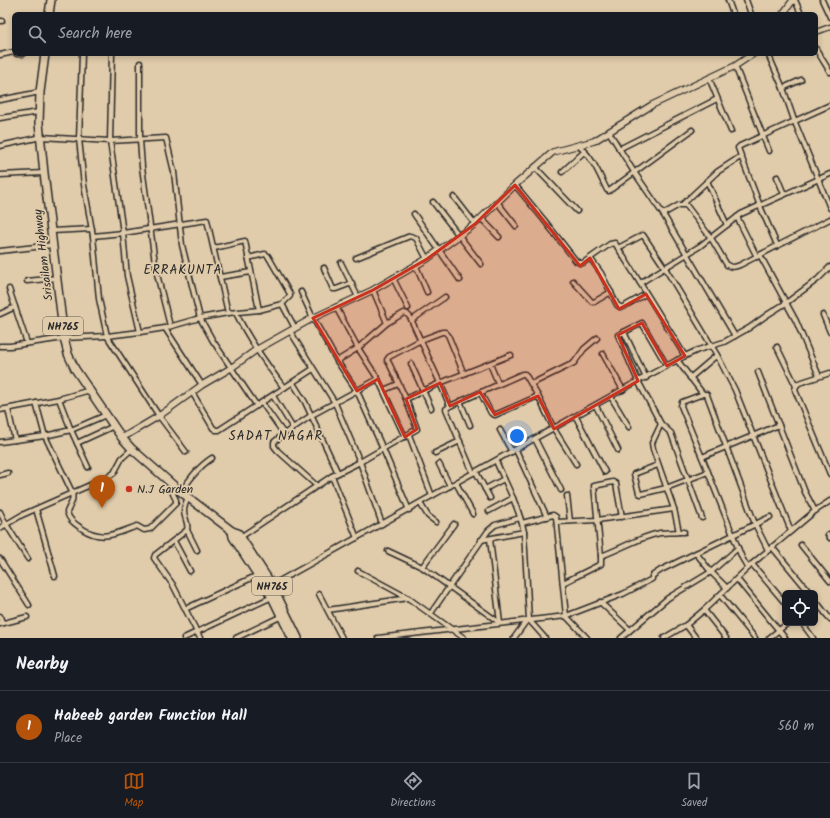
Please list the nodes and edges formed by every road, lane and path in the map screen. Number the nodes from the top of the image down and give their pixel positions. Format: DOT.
graph roads {
  1 [pos="51,0"];
  2 [pos="728,0"];
  3 [pos="746,0"];
  4 [pos="794,0"];
  5 [pos="822,0"];
  6 [pos="49,12"];
  7 [pos="732,12"];
  8 [pos="750,12"];
  9 [pos="785,12"];
  10 [pos="800,12"];
  11 [pos="830,16"];
  12 [pos="830,27"];
  13 [pos="818,31"];
  14 [pos="818,52"];
  15 [pos="12,53"];
  16 [pos="0,55"];
  17 [pos="45,56"];
  18 [pos="82,56"];
  19 [pos="112,56"];
  20 [pos="749,56"];
  21 [pos="769,56"];
  22 [pos="140,63"];
  23 [pos="735,66"];
  24 [pos="830,72"];
  25 [pos="709,78"];
  26 [pos="801,80"];
  27 [pos="783,88"];
  28 [pos="40,92"];
  29 [pos="717,99"];
  30 [pos="0,100"];
  31 [pos="830,105"];
  32 [pos="39,112"];
  33 [pos="0,118"];
  34 [pos="794,120"];
  35 [pos="692,130"];
  36 [pos="731,130"];
  37 [pos="609,132"];
  38 [pos="762,136"];
  39 [pos="41,137"];
  40 [pos="79,139"];
  41 [pos="140,140"];
  42 [pos="110,141"];
  43 [pos="0,146"];
  44 [pos="579,146"];
  45 [pos="619,149"];
  46 [pos="585,151"];
  47 [pos="769,151"];
  48 [pos="740,157"];
  49 [pos="535,167"];
  50 [pos="562,172"];
  51 [pos="634,172"];
  52 [pos="44,174"];
  53 [pos="830,174"];
  54 [pos="0,175"];
  55 [pos="777,177"];
  56 [pos="818,178"];
  57 [pos="707,181"];
  58 [pos="515,185"];
  59 [pos="784,194"];
  60 [pos="454,198"];
  61 [pos="433,202"];
  62 [pos="497,202"];
  63 [pos="683,204"];
  64 [pos="760,206"];
  65 [pos="830,208"];
  66 [pos="577,211"];
  67 [pos="414,214"];
  68 [pos="663,214"];
  69 [pos="737,217"];
  70 [pos="481,218"];
  71 [pos="830,219"];
  72 [pos="180,224"];
  73 [pos="475,224"];
  74 [pos="727,225"];
  75 [pos="516,226"];
  76 [pos="151,228"];
  77 [pos="92,229"];
  78 [pos="52,231"];
  79 [pos="123,233"];
  80 [pos="93,236"];
  81 [pos="460,236"];
  82 [pos="499,237"];
  83 [pos="711,238"];
  84 [pos="53,245"];
  85 [pos="777,245"];
  86 [pos="214,248"];
  87 [pos="618,248"];
  88 [pos="0,251"];
  89 [pos="440,251"];
  90 [pos="687,254"];
  91 [pos="758,256"];
  92 [pos="248,258"];
  93 [pos="356,258"];
  94 [pos="590,258"];
  95 [pos="427,259"];
  96 [pos="341,263"];
  97 [pos="481,264"];
  98 [pos="416,266"];
  99 [pos="830,267"];
  100 [pos="324,268"];
  101 [pos="665,268"];
  102 [pos="251,272"];
  103 [pos="220,277"];
  104 [pos="57,278"];
  105 [pos="393,278"];
  106 [pos="460,280"];
  107 [pos="27,281"];
  108 [pos="573,281"];
  109 [pos="352,283"];
  110 [pos="640,283"];
  111 [pos="9,289"];
  112 [pos="373,290"];
  113 [pos="301,292"];
  114 [pos="428,292"];
  115 [pos="611,292"];
  116 [pos="646,294"];
  117 [pos="358,296"];
  118 [pos="445,296"];
  119 [pos="786,302"];
  120 [pos="282,304"];
  121 [pos="15,307"];
  122 [pos="336,307"];
  123 [pos="408,308"];
  124 [pos="259,310"];
  125 [pos="228,313"];
  126 [pos="236,313"];
  127 [pos="0,314"];
  128 [pos="823,315"];
  129 [pos="200,318"];
  130 [pos="313,318"];
  131 [pos="412,320"];
  132 [pos="387,323"];
  133 [pos="170,326"];
  134 [pos="165,328"];
  135 [pos="292,329"];
  136 [pos="140,332"];
  137 [pos="624,332"];
  138 [pos="830,332"];
  139 [pos="107,336"];
  140 [pos="735,336"];
  141 [pos="64,338"];
  142 [pos="597,338"];
  143 [pos="421,340"];
  144 [pos="27,343"];
  145 [pos="0,346"];
  146 [pos="712,346"];
  147 [pos="777,347"];
  148 [pos="358,348"];
  149 [pos="256,350"];
  150 [pos="511,354"];
  151 [pos="603,354"];
  152 [pos="717,354"];
  153 [pos="685,356"];
  154 [pos="677,360"];
  155 [pos="337,361"];
  156 [pos="411,364"];
  157 [pos="490,364"];
  158 [pos="667,366"];
  159 [pos="231,368"];
  160 [pos="313,369"];
  161 [pos="758,372"];
  162 [pos="830,373"];
  163 [pos="464,374"];
  164 [pos="819,376"];
  165 [pos="646,378"];
  166 [pos="690,378"];
  167 [pos="378,379"];
  168 [pos="638,381"];
  169 [pos="440,382"];
  170 [pos="293,383"];
  171 [pos="498,383"];
  172 [pos="398,384"];
  173 [pos="531,384"];
  174 [pos="202,385"];
  175 [pos="796,386"];
  176 [pos="284,388"];
  177 [pos="90,390"];
  178 [pos="384,390"];
  179 [pos="424,390"];
  180 [pos="623,390"];
  181 [pos="357,391"];
  182 [pos="192,392"];
  183 [pos="480,392"];
  184 [pos="703,394"];
  185 [pos="273,396"];
  186 [pos="538,396"];
  187 [pos="612,397"];
  188 [pos="59,399"];
  189 [pos="406,399"];
  190 [pos="460,401"];
  191 [pos="262,403"];
  192 [pos="335,403"];
  193 [pos="36,404"];
  194 [pos="257,406"];
  195 [pos="450,406"];
  196 [pos="596,406"];
  197 [pos="431,408"];
  198 [pos="8,409"];
  199 [pos="0,410"];
  200 [pos="107,414"];
  201 [pos="312,415"];
  202 [pos="159,416"];
  203 [pos="576,417"];
  204 [pos="661,424"];
  205 [pos="470,425"];
  206 [pos="779,425"];
  207 [pos="114,426"];
  208 [pos="629,427"];
  209 [pos="293,428"];
  210 [pos="554,429"];
  211 [pos="71,430"];
  212 [pos="500,430"];
  213 [pos="284,434"];
  214 [pos="45,436"];
  215 [pos="407,436"];
  216 [pos="753,436"];
  217 [pos="122,438"];
  218 [pos="536,439"];
  219 [pos="15,440"];
  220 [pos="460,441"];
  221 [pos="0,442"];
  222 [pos="76,443"];
  223 [pos="727,447"];
  224 [pos="383,449"];
  225 [pos="132,450"];
  226 [pos="618,450"];
  227 [pos="514,451"];
  228 [pos="186,452"];
  229 [pos="435,453"];
  230 [pos="702,457"];
  231 [pos="212,458"];
  232 [pos="496,461"];
  233 [pos="360,462"];
  234 [pos="439,464"];
  235 [pos="576,464"];
  236 [pos="658,465"];
  237 [pos="88,467"];
  238 [pos="8,472"];
  239 [pos="605,472"];
  240 [pos="708,472"];
  241 [pos="338,473"];
  242 [pos="475,473"];
  243 [pos="830,474"];
  244 [pos="0,475"];
  245 [pos="332,476"];
  246 [pos="504,479"];
  247 [pos="687,480"];
  248 [pos="456,483"];
  249 [pos="317,486"];
  250 [pos="450,486"];
  251 [pos="666,488"];
  252 [pos="485,489"];
  253 [pos="178,490"];
  254 [pos="561,490"];
  255 [pos="72,492"];
  256 [pos="432,496"];
  257 [pos="567,496"];
  258 [pos="188,498"];
  259 [pos="490,498"];
  260 [pos="513,498"];
  261 [pos="830,501"];
  262 [pos="420,503"];
  263 [pos="36,509"];
  264 [pos="674,509"];
  265 [pos="409,510"];
  266 [pos="489,511"];
  267 [pos="815,511"];
  268 [pos="0,512"];
  269 [pos="473,514"];
  270 [pos="547,517"];
  271 [pos="622,517"];
  272 [pos="770,517"];
  273 [pos="520,518"];
  274 [pos="702,518"];
  275 [pos="597,520"];
  276 [pos="570,521"];
  277 [pos="436,522"];
  278 [pos="557,522"];
  279 [pos="522,523"];
  280 [pos="6,524"];
  281 [pos="382,524"];
  282 [pos="454,524"];
  283 [pos="755,524"];
  284 [pos="0,528"];
  285 [pos="187,530"];
  286 [pos="791,531"];
  287 [pos="524,532"];
  288 [pos="679,532"];
  289 [pos="684,532"];
  290 [pos="733,534"];
  291 [pos="238,538"];
  292 [pos="357,538"];
  293 [pos="490,539"];
  294 [pos="481,540"];
  295 [pos="174,541"];
  296 [pos="801,546"];
  297 [pos="772,547"];
  298 [pos="738,548"];
  299 [pos="197,550"];
  300 [pos="768,550"];
  301 [pos="388,551"];
  302 [pos="696,553"];
  303 [pos="601,556"];
  304 [pos="0,559"];
  305 [pos="28,559"];
  306 [pos="752,564"];
  307 [pos="422,567"];
  308 [pos="748,568"];
  309 [pos="190,571"];
  310 [pos="358,572"];
  311 [pos="711,572"];
  312 [pos="258,575"];
  313 [pos="55,576"];
  314 [pos="737,579"];
  315 [pos="830,581"];
  316 [pos="563,583"];
  317 [pos="272,585"];
  318 [pos="449,587"];
  319 [pos="727,588"];
  320 [pos="808,590"];
  321 [pos="319,594"];
  322 [pos="720,595"];
  323 [pos="272,597"];
  324 [pos="408,598"];
  325 [pos="782,599"];
  326 [pos="600,602"];
  327 [pos="29,605"];
  328 [pos="818,605"];
  329 [pos="185,609"];
  330 [pos="328,610"];
  331 [pos="704,610"];
  332 [pos="431,613"];
  333 [pos="0,616"];
  334 [pos="282,616"];
  335 [pos="566,616"];
  336 [pos="27,617"];
  337 [pos="830,619"];
  338 [pos="528,620"];
  339 [pos="500,623"];
  340 [pos="1,624"];
  341 [pos="686,625"];
  342 [pos="784,626"];
  343 [pos="804,626"];
  344 [pos="453,629"];
  345 [pos="630,630"];
  346 [pos="778,630"];
  347 [pos="198,632"];
  348 [pos="403,637"];
  349 [pos="184,638"];
  350 [pos="200,638"];
  351 [pos="236,638"];
  352 [pos="292,638"];
  353 [pos="298,638"];
  354 [pos="342,638"];
  355 [pos="379,638"];
  356 [pos="464,638"];
  357 [pos="514,638"];
  358 [pos="545,638"];
  359 [pos="587,638"];
  360 [pos="621,638"];
  361 [pos="665,638"];
  362 [pos="696,638"];
  363 [pos="726,638"];
  364 [pos="754,638"];
  365 [pos="768,638"];
  366 [pos="785,638"];
  367 [pos="814,638"];
  1 -- 6 [label="highway"];
  2 -- 7 [label="street"];
  3 -- 8 [label="street"];
  4 -- 9 [label="street"];
  4 -- 10 [label="street"];
  5 -- 11 [label="street"];
  12 -- 13 [label="street"];
  14 -- 24 [label="street"];
  15 -- 16 [label="street"];
  17 -- 28 [label="highway, Srisailam Highway / NH765"];
  18 -- 40 [label="street"];
  19 -- 42 [label="street"];
  20 -- 23 [label="street"];
  21 -- 27 [label="street"];
  22 -- 41 [label="street"];
  23 -- 25 [label="street"];
  23 -- 38 [label="street"];
  25 -- 29 [label="street"];
  25 -- 37 [label="street"];
  26 -- 27 [label="street"];
  27 -- 34 [label="street"];
  28 -- 30 [label="street"];
  28 -- 32 [label="highway, Srisailam Highway / NH765"];
  29 -- 36 [label="street"];
  29 -- 45 [label="street"];
  31 -- 34 [label="street"];
  32 -- 33 [label="street"];
  32 -- 39 [label="highway, Srisailam Highway / NH765"];
  34 -- 38 [label="street"];
  34 -- 56 [label="street"];
  35 -- 51 [label="street"];
  37 -- 44 [label="street"];
  37 -- 45 [label="street"];
  38 -- 47 [label="street"];
  38 -- 48 [label="street"];
  39 -- 40 [label="street"];
  39 -- 43 [label="street"];
  39 -- 52 [label="highway, Srisailam Highway / NH765"];
  40 -- 42 [label="street"];
  40 -- 77 [label="street"];
  41 -- 42 [label="street"];
  41 -- 72 [label="street"];
  41 -- 76 [label="street"];
  42 -- 79 [label="street"];
  44 -- 46 [label="street"];
  44 -- 49 [label="street"];
  45 -- 51 [label="street"];
  46 -- 50 [label="street"];
  46 -- 51 [label="street"];
  48 -- 57 [label="street"];
  48 -- 64 [label="street"];
  49 -- 58 [label="street"];
  49 -- 66 [label="street"];
  51 -- 68 [label="street"];
  52 -- 54 [label="street"];
  52 -- 78 [label="highway, Srisailam Highway / NH765"];
  53 -- 56 [label="street"];
  55 -- 59 [label="street"];
  56 -- 59 [label="street"];
  56 -- 65 [label="street"];
  57 -- 63 [label="street"];
  57 -- 74 [label="street"];
  58 -- 62 [label="street"];
  58 -- 94 [label="street"];
  59 -- 64 [label="street"];
  60 -- 73 [label="street"];
  61 -- 81 [label="street"];
  62 -- 70 [label="street"];
  62 -- 75 [label="street"];
  63 -- 68 [label="street"];
  63 -- 83 [label="street"];
  64 -- 69 [label="street"];
  64 -- 85 [label="street"];
  67 -- 89 [label="street"];
  68 -- 90 [label="street"];
  69 -- 74 [label="street"];
  69 -- 91 [label="street"];
  70 -- 73 [label="street"];
  70 -- 82 [label="street"];
  71 -- 85 [label="street"];
  72 -- 76 [label="street"];
  72 -- 86 [label="street"];
  72 -- 129 [label="street"];
  73 -- 81 [label="street"];
  74 -- 83 [label="street"];
  76 -- 79 [label="street"];
  76 -- 133 [label="street"];
  77 -- 78 [label="street"];
  77 -- 80 [label="street"];
  78 -- 84 [label="highway, Srisailam Highway / NH765"];
  79 -- 80 [label="street"];
  79 -- 136 [label="street"];
  80 -- 139 [label="street"];
  81 -- 89 [label="street"];
  81 -- 97 [label="street"];
  83 -- 90 [label="street"];
  83 -- 91 [label="street"];
  84 -- 88 [label="street"];
  84 -- 104 [label="highway, Srisailam Highway / NH765"];
  85 -- 91 [label="street"];
  86 -- 92 [label="street"];
  86 -- 103 [label="street"];
  87 -- 94 [label="street"];
  87 -- 101 [label="street"];
  87 -- 110 [label="street"];
  89 -- 95 [label="street"];
  89 -- 106 [label="street"];
  90 -- 101 [label="street"];
  90 -- 140 [label="street"];
  91 -- 119 [label="street"];
  92 -- 102 [label="street"];
  92 -- 120 [label="street"];
  93 -- 95 [label="street"];
  94 -- 115 [label="street"];
  95 -- 98 [label="street"];
  96 -- 109 [label="street"];
  98 -- 105 [label="street"];
  98 -- 114 [label="street"];
  99 -- 119 [label="street"];
  100 -- 109 [label="street"];
  101 -- 110 [label="street"];
  101 -- 146 [label="street"];
  102 -- 103 [label="street"];
  102 -- 124 [label="street"];
  103 -- 125 [label="street"];
  104 -- 107 [label="street"];
  104 -- 141 [label="highway, Srisailam Highway / NH765"];
  105 -- 112 [label="street"];
  105 -- 123 [label="street"];
  108 -- 115 [label="street"];
  109 -- 117 [label="street"];
  110 -- 116 [label="street"];
  111 -- 121 [label="street"];
  112 -- 117 [label="street"];
  112 -- 132 [label="street"];
  113 -- 130 [label="street"];
  115 -- 116 [label="street"];
  116 -- 153 [label="street"];
  117 -- 122 [label="street"];
  118 -- 131 [label="street"];
  119 -- 140 [label="street"];
  119 -- 164 [label="street"];
  120 -- 124 [label="street"];
  120 -- 135 [label="street"];
  121 -- 127 [label="street"];
  121 -- 144 [label="street"];
  122 -- 130 [label="street"];
  122 -- 148 [label="street"];
  124 -- 126 [label="street"];
  125 -- 126 [label="street"];
  125 -- 129 [label="street"];
  126 -- 149 [label="street"];
  128 -- 138 [label="street"];
  129 -- 133 [label="street"];
  129 -- 159 [label="street"];
  130 -- 135 [label="street"];
  130 -- 155 [label="street"];
  131 -- 132 [label="street"];
  131 -- 143 [label="street"];
  132 -- 148 [label="street"];
  133 -- 134 [label="street"];
  134 -- 136 [label="street"];
  134 -- 174 [label="street"];
  135 -- 149 [label="street"];
  135 -- 160 [label="street"];
  136 -- 139 [label="street"];
  137 -- 158 [label="street"];
  137 -- 165 [label="street"];
  137 -- 168 [label="street"];
  139 -- 141 [label="street"];
  139 -- 202 [label="street"];
  140 -- 146 [label="street"];
  141 -- 144 [label="street"];
  141 -- 177 [label="highway, Srisailam Highway / NH765"];
  142 -- 173 [label="street"];
  143 -- 163 [label="street"];
  143 -- 169 [label="street"];
  143 -- 172 [label="street"];
  144 -- 145 [label="street"];
  146 -- 152 [label="street"];
  146 -- 153 [label="street"];
  147 -- 175 [label="street"];
  148 -- 155 [label="street"];
  148 -- 167 [label="street"];
  149 -- 159 [label="street"];
  149 -- 176 [label="street"];
  150 -- 157 [label="street"];
  151 -- 180 [label="street"];
  152 -- 166 [label="street"];
  152 -- 216 [label="street"];
  153 -- 154 [label="street"];
  154 -- 158 [label="street"];
  154 -- 166 [label="street"];
  155 -- 181 [label="street"];
  156 -- 179 [label="street"];
  157 -- 163 [label="street"];
  157 -- 171 [label="street"];
  158 -- 165 [label="street"];
  159 -- 174 [label="street"];
  159 -- 194 [label="street"];
  160 -- 170 [label="street"];
  160 -- 192 [label="street"];
  161 -- 206 [label="street"];
  162 -- 164 [label="street"];
  163 -- 169 [label="street"];
  164 -- 175 [label="street"];
  165 -- 168 [label="street"];
  166 -- 184 [label="street"];
  167 -- 178 [label="street"];
  167 -- 181 [label="street"];
  168 -- 180 [label="street"];
  168 -- 204 [label="street"];
  169 -- 179 [label="street"];
  169 -- 195 [label="street"];
  170 -- 176 [label="street"];
  170 -- 201 [label="street"];
  171 -- 173 [label="street"];
  171 -- 183 [label="street"];
  172 -- 178 [label="street"];
  172 -- 189 [label="street"];
  173 -- 186 [label="street"];
  174 -- 182 [label="street"];
  175 -- 243 [label="street"];
  176 -- 185 [label="street"];
  177 -- 188 [label="street"];
  177 -- 200 [label="highway, Srisailam Highway / NH765"];
  178 -- 215 [label="street"];
  179 -- 189 [label="street"];
  179 -- 197 [label="street"];
  180 -- 187 [label="street"];
  181 -- 192 [label="street"];
  181 -- 224 [label="street"];
  182 -- 194 [label="street"];
  182 -- 202 [label="street"];
  183 -- 186 [label="street"];
  183 -- 190 [label="street"];
  184 -- 223 [label="street"];
  184 -- 230 [label="street"];
  185 -- 191 [label="street"];
  185 -- 209 [label="street"];
  186 -- 210 [label="street"];
  187 -- 196 [label="street"];
  187 -- 208 [label="street"];
  188 -- 193 [label="street"];
  188 -- 211 [label="street"];
  189 -- 215 [label="street"];
  190 -- 195 [label="street"];
  190 -- 205 [label="street"];
  191 -- 194 [label="street"];
  191 -- 213 [label="street"];
  192 -- 201 [label="street"];
  192 -- 233 [label="street"];
  193 -- 198 [label="street"];
  193 -- 214 [label="street"];
  195 -- 220 [label="street"];
  196 -- 203 [label="street"];
  196 -- 226 [label="street"];
  198 -- 199 [label="street"];
  198 -- 219 [label="street"];
  200 -- 207 [label="highway, Srisailam Highway / NH765"];
  200 -- 211 [label="street"];
  201 -- 209 [label="street"];
  201 -- 241 [label="street"];
  202 -- 217 [label="street"];
  202 -- 228 [label="street"];
  203 -- 210 [label="street"];
  203 -- 239 [label="street"];
  204 -- 236 [label="street"];
  204 -- 247 [label="street"];
  206 -- 216 [label="street"];
  206 -- 267 [label="street"];
  207 -- 217 [label="highway, Srisailam Highway / NH765"];
  207 -- 222 [label="street"];
  209 -- 213 [label="street"];
  210 -- 218 [label="street"];
  210 -- 235 [label="street"];
  211 -- 214 [label="street"];
  211 -- 222 [label="street"];
  212 -- 227 [label="street"];
  213 -- 249 [label="street"];
  214 -- 219 [label="street"];
  214 -- 255 [label="street"];
  215 -- 224 [label="street"];
  215 -- 256 [label="street"];
  216 -- 223 [label="street"];
  216 -- 286 [label="street"];
  217 -- 225 [label="highway, Srisailam Highway / NH765"];
  218 -- 227 [label="street"];
  218 -- 254 [label="street"];
  219 -- 221 [label="street"];
  220 -- 229 [label="street"];
  220 -- 242 [label="street"];
  222 -- 237 [label="street"];
  223 -- 230 [label="street"];
  223 -- 283 [label="street"];
  224 -- 233 [label="street"];
  224 -- 265 [label="street"];
  225 -- 253 [label="highway, Srisailam Highway / NH765"];
  225 -- 255 [label="street"];
  227 -- 232 [label="street"];
  227 -- 270 [label="street"];
  230 -- 240 [label="street"];
  231 -- 253 [label="street"];
  232 -- 242 [label="street"];
  232 -- 246 [label="street"];
  233 -- 241 [label="street"];
  233 -- 281 [label="street"];
  234 -- 250 [label="street"];
  236 -- 251 [label="street"];
  236 -- 251 [label="street"];
  238 -- 244 [label="street"];
  240 -- 247 [label="street"];
  240 -- 290 [label="street"];
  241 -- 245 [label="street"];
  242 -- 248 [label="street"];
  242 -- 252 [label="street"];
  245 -- 249 [label="street"];
  245 -- 292 [label="street"];
  246 -- 252 [label="street"];
  246 -- 260 [label="street"];
  247 -- 251 [label="street"];
  247 -- 274 [label="street"];
  248 -- 250 [label="street"];
  248 -- 269 [label="street"];
  249 -- 291 [label="street"];
  250 -- 256 [label="street"];
  251 -- 264 [label="street"];
  252 -- 259 [label="street"];
  253 -- 255 [label="street"];
  253 -- 258 [label="highway, Srisailam Highway / NH765"];
  255 -- 263 [label="street"];
  256 -- 262 [label="street"];
  257 -- 276 [label="street"];
  258 -- 285 [label="street"];
  258 -- 291 [label="highway, Srisailam Highway / NH765"];
  260 -- 266 [label="street"];
  260 -- 273 [label="street"];
  261 -- 267 [label="street"];
  262 -- 265 [label="street"];
  262 -- 277 [label="street"];
  263 -- 280 [label="street"];
  263 -- 313 [label="street"];
  264 -- 271 [label="street"];
  264 -- 288 [label="street"];
  265 -- 281 [label="street"];
  267 -- 286 [label="street"];
  268 -- 280 [label="street"];
  270 -- 278 [label="street"];
  270 -- 279 [label="street"];
  271 -- 275 [label="street"];
  271 -- 275 [label="street"];
  272 -- 283 [label="street"];
  273 -- 279 [label="street"];
  273 -- 294 [label="street"];
  275 -- 276 [label="street"];
  275 -- 303 [label="street"];
  276 -- 278 [label="street"];
  278 -- 316 [label="street"];
  279 -- 287 [label="street"];
  280 -- 284 [label="street"];
  280 -- 305 [label="street"];
  281 -- 292 [label="street"];
  282 -- 307 [label="street"];
  283 -- 290 [label="street"];
  283 -- 300 [label="street"];
  285 -- 295 [label="street"];
  285 -- 299 [label="street"];
  286 -- 297 [label="street"];
  287 -- 293 [label="street"];
  287 -- 338 [label="street"];
  288 -- 289 [label="street"];
  288 -- 303 [label="street"];
  290 -- 298 [label="street"];
  290 -- 302 [label="street"];
  291 -- 312 [label="highway, Srisailam Highway / NH765"];
  291 -- 317 [label="highway, Srisailam Highway / NH765"];
  292 -- 317 [label="street"];
  293 -- 294 [label="street"];
  293 -- 339 [label="street"];
  294 -- 318 [label="street"];
  295 -- 309 [label="street"];
  295 -- 329 [label="street"];
  296 -- 315 [label="street"];
  297 -- 300 [label="street"];
  297 -- 320 [label="street"];
  298 -- 308 [label="street"];
  298 -- 311 [label="street"];
  300 -- 306 [label="street"];
  301 -- 307 [label="street"];
  302 -- 311 [label="street"];
  302 -- 326 [label="street"];
  303 -- 316 [label="street"];
  304 -- 327 [label="street"];
  306 -- 308 [label="street"];
  306 -- 325 [label="street"];
  307 -- 318 [label="street"];
  308 -- 314 [label="street"];
  310 -- 324 [label="street"];
  311 -- 319 [label="street"];
  311 -- 345 [label="street"];
  312 -- 323 [label="highway, Srisailam Highway / NH765"];
  312 -- 329 [label="street"];
  314 -- 319 [label="street"];
  314 -- 346 [label="street"];
  316 -- 335 [label="street"];
  317 -- 353 [label="highway, Srisailam Highway / NH765"];
  318 -- 332 [label="street"];
  318 -- 339 [label="street"];
  319 -- 322 [label="street"];
  321 -- 330 [label="street"];
  322 -- 331 [label="street"];
  322 -- 364 [label="street"];
  323 -- 334 [label="highway, Srisailam Highway / NH765"];
  323 -- 347 [label="street"];
  324 -- 330 [label="street"];
  324 -- 332 [label="street"];
  326 -- 335 [label="street"];
  326 -- 345 [label="street"];
  328 -- 337 [label="street"];
  329 -- 347 [label="street"];
  330 -- 354 [label="street"];
  331 -- 341 [label="street"];
  331 -- 363 [label="street"];
  332 -- 344 [label="street"];
  333 -- 340 [label="street"];
  334 -- 351 [label="street"];
  334 -- 352 [label="highway, Srisailam Highway / NH765"];
  335 -- 338 [label="street"];
  335 -- 359 [label="street"];
  336 -- 340 [label="street"];
  338 -- 339 [label="street"];
  338 -- 357 [label="street"];
  338 -- 358 [label="street"];
  339 -- 344 [label="street"];
  341 -- 361 [label="street"];
  341 -- 362 [label="street"];
  342 -- 346 [label="street"];
  343 -- 367 [label="street"];
  344 -- 348 [label="street"];
  344 -- 356 [label="street"];
  345 -- 360 [label="street"];
  346 -- 365 [label="street"];
  346 -- 366 [label="street"];
  347 -- 349 [label="street"];
  347 -- 350 [label="street"];
  348 -- 355 [label="street"];
}
